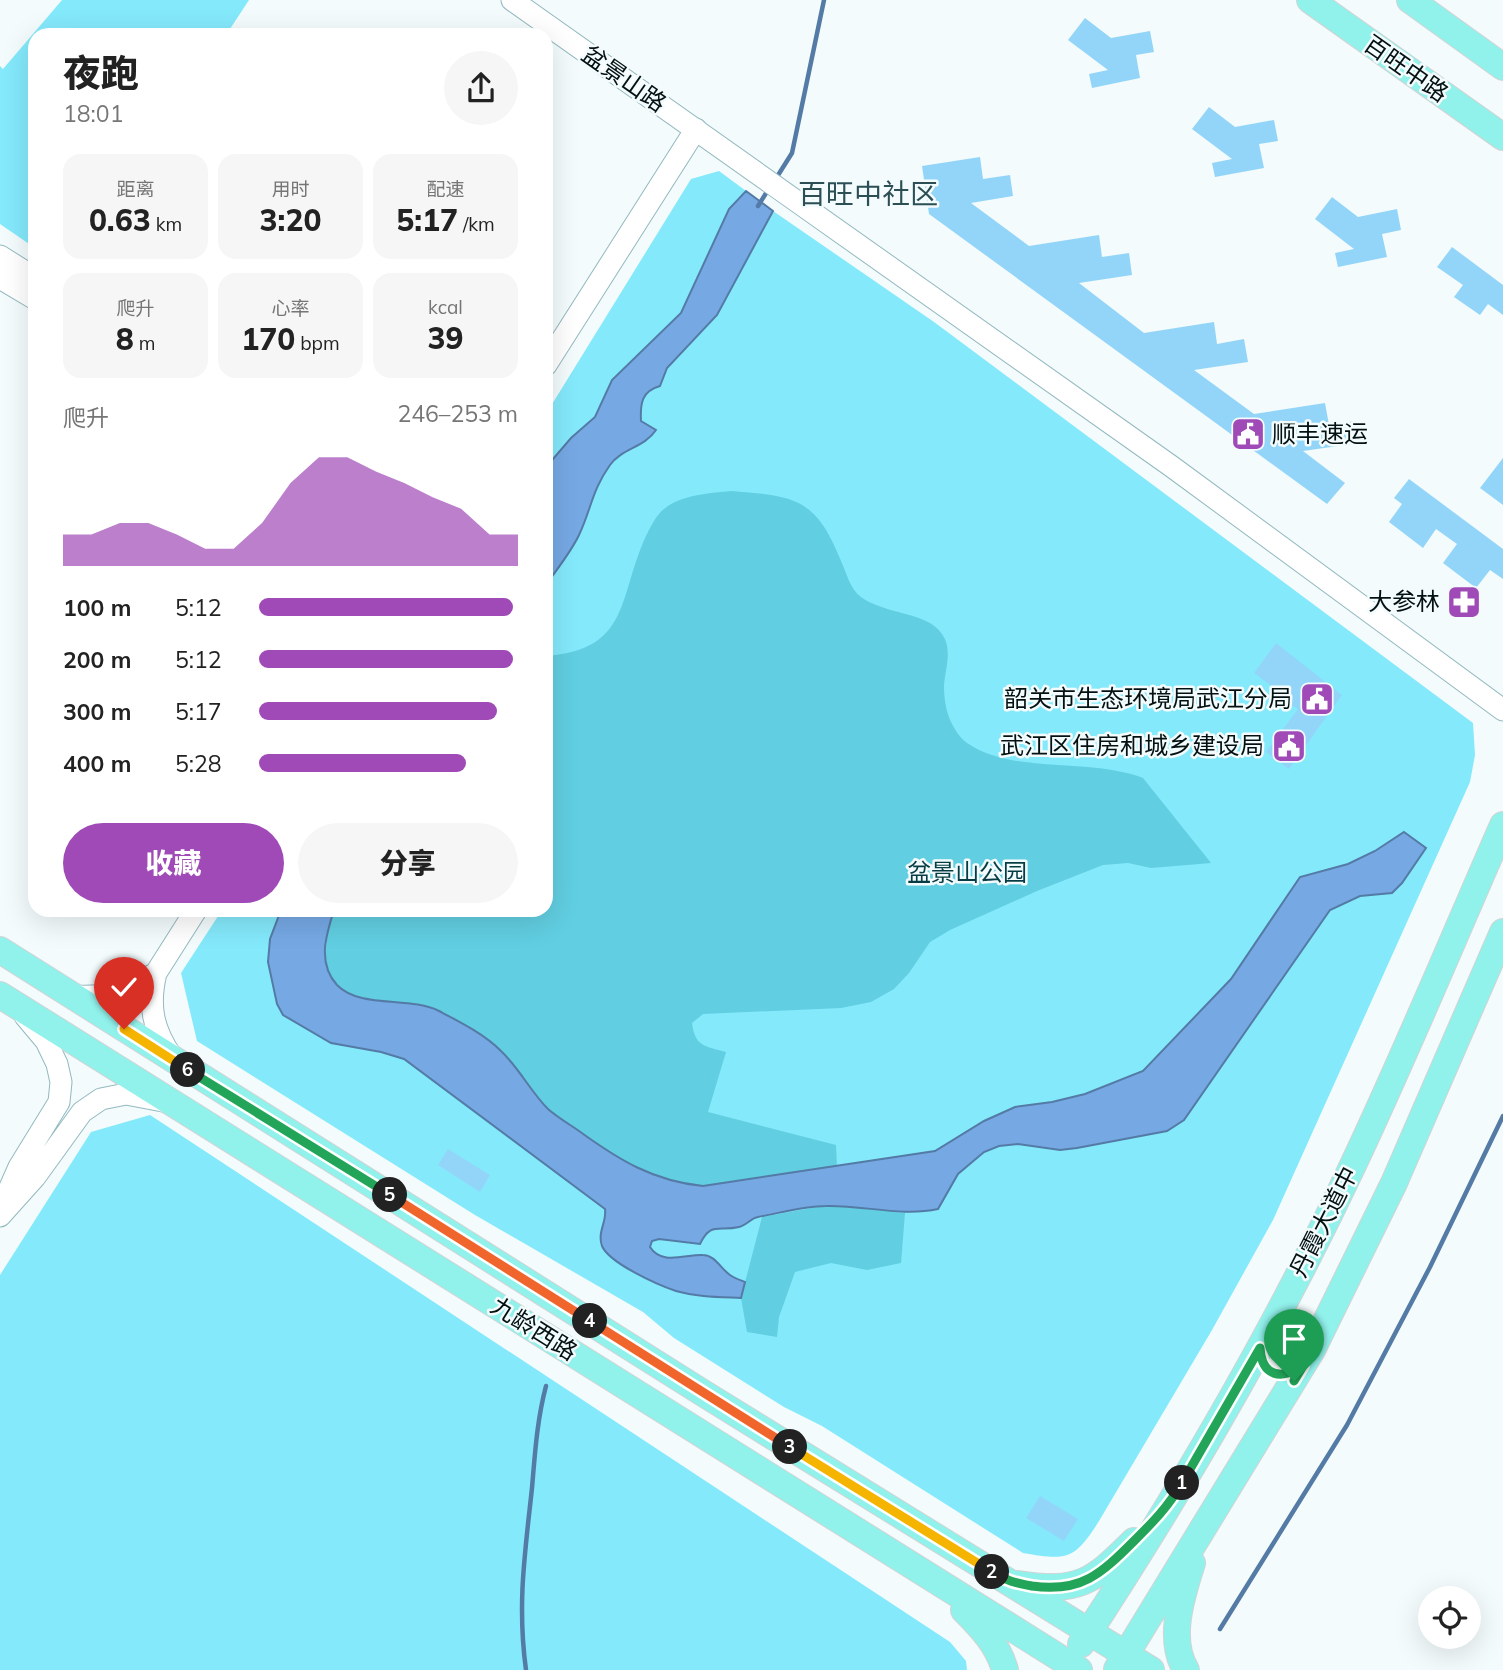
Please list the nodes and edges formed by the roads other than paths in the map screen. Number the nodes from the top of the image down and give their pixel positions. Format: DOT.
graph roads {
  1 [pos="512,0"];
  2 [pos="1310,0"];
  3 [pos="1410,0"];
  4 [pos="552,28"];
  5 [pos="553,29"];
  6 [pos="1503,67"];
  7 [pos="696,129"];
  8 [pos="1503,137"];
  9 [pos="0,256"];
  10 [pos="28,274"];
  11 [pos="0,278"];
  12 [pos="28,295"];
  13 [pos="553,354"];
  14 [pos="1503,710"];
  15 [pos="1503,825"];
  16 [pos="192,917"];
  17 [pos="1503,932"];
  18 [pos="0,950"];
  19 [pos="156,973"];
  20 [pos="72,996"];
  21 [pos="9,1000"];
  22 [pos="175,1062"];
  23 [pos="180,1106"];
  24 [pos="0,1213"];
  25 [pos="1260,1348"];
  26 [pos="1303,1366"];
  27 [pos="1167,1507"];
  28 [pos="1203,1528"];
  29 [pos="935,1582"];
  30 [pos="1008,1582"];
  31 [pos="1090,1632"];
  32 [pos="1121,1663"];
  33 [pos="1071,1668"];
  34 [pos="1005,1670"];
  35 [pos="1151,1670"];
  36 [pos="1186,1670"];
  1 -- 4 [label="street, 盆景山路"];
  2 -- 8 [label="main road, 百旺中路"];
  3 -- 6 [label="main road"];
  5 -- 7 [label="street, 盆景山路"];
  7 -- 13 [label="street"];
  7 -- 14 [label="street, 盆景山路"];
  9 -- 10 [label="street"];
  11 -- 12 [label="street"];
  15 -- 25 [label="main road, 丹霞大道中"];
  16 -- 19 [label="street"];
  17 -- 26 [label="main road, 丹霞大道中"];
  18 -- 20 [label="main road, 九龄西路"];
  19 -- 20 [label="street"];
  19 -- 22 [label="street"];
  20 -- 22 [label="main road, 九龄西路"];
  21 -- 23 [label="main road, 九龄西路"];
  21 -- 24 [label="street"];
  22 -- 30 [label="main road, 九龄西路"];
  23 -- 24 [label="street"];
  23 -- 29 [label="main road, 九龄西路"];
  25 -- 26 [label="main road"];
  25 -- 27 [label="main road, 丹霞大道中"];
  26 -- 28 [label="main road, 丹霞大道中"];
  27 -- 30 [label="main road"];
  27 -- 31 [label="main road, 丹霞大道中"];
  28 -- 32 [label="main road, 丹霞大道中"];
  28 -- 36 [label="main road"];
  29 -- 33 [label="main road, 九龄西路"];
  29 -- 34 [label="main road"];
  30 -- 31 [label="main road, 九龄西路"];
  31 -- 32 [label="main road, 九龄西路"];
  31 -- 33 [label="main road, 丹霞大道中"];
  32 -- 35 [label="main road, 九龄西路"];
}
